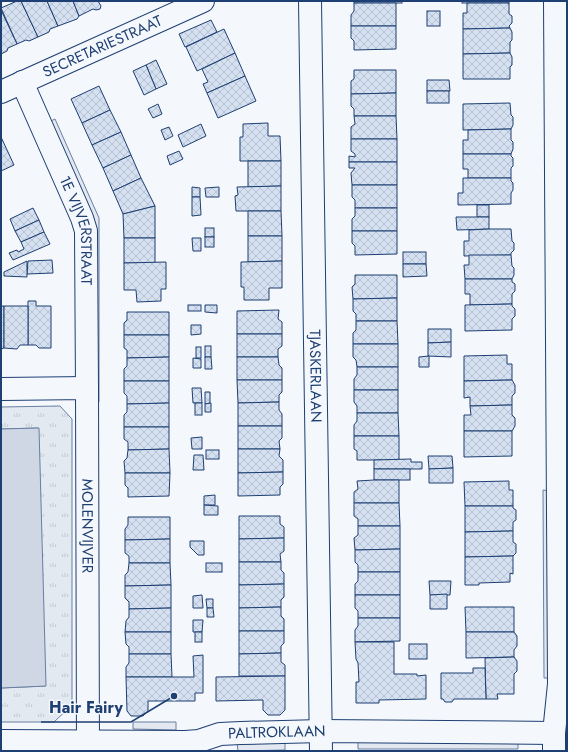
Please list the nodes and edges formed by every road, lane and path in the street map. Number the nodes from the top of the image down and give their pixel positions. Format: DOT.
graph roads {
  1 [pos="203,1"];
  2 [pos="310,1"];
  3 [pos="555,1"];
  4 [pos="22,82"];
  5 [pos="1,92"];
  6 [pos="1,388"];
  7 [pos="87,388"];
  8 [pos="1,741"];
  9 [pos="321,741"];
  10 [pos="554,742"];
  11 [pos="88,746"];
  1 -- 4 [label="street, SECRETARIESTRAAT"];
  2 -- 9 [label="street, TJASKERLAAN"];
  3 -- 10 [label="street"];
  4 -- 5 [label="street, SECRETARIESTRAAT"];
  4 -- 7 [label="street, 1E VIJVERSTRAAT"];
  6 -- 7 [label="street"];
  7 -- 11 [label="street, MOLENVIJVER"];
  8 -- 11 [label="street, PALTROKLAAN"];
  9 -- 10 [label="street, PALTROKLAAN"];
  9 -- 11 [label="street, PALTROKLAAN"];
}
